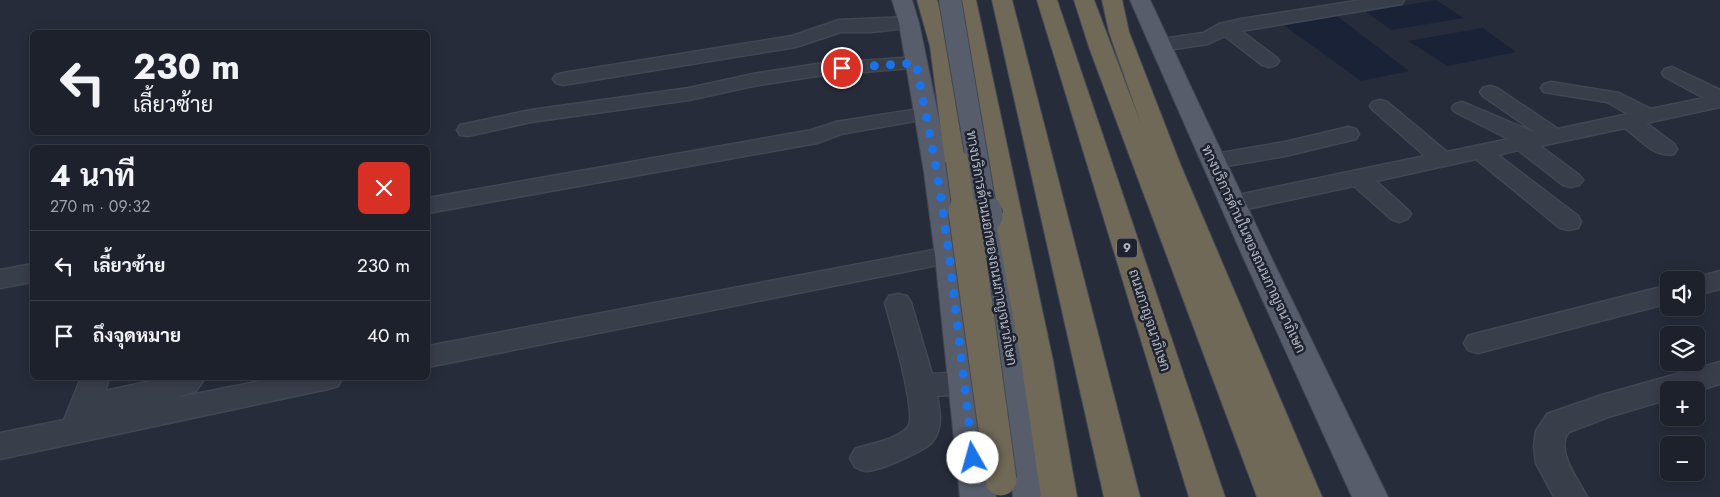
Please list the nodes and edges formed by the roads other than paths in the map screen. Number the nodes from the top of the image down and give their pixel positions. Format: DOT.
graph roads {
  1 [pos="927,0"];
  2 [pos="949,0"];
  3 [pos="966,0"];
  4 [pos="1002,0"];
  5 [pos="1047,0"];
  6 [pos="1084,0"];
  7 [pos="1102,0"];
  8 [pos="1112,0"];
  9 [pos="1140,0"];
  10 [pos="1395,0"];
  11 [pos="905,12"];
  12 [pos="1226,28"];
  13 [pos="1120,32"];
  14 [pos="1161,45"];
  15 [pos="1269,61"];
  16 [pos="916,63"];
  17 [pos="980,63"];
  18 [pos="563,79"];
  19 [pos="1720,80"];
  20 [pos="1551,88"];
  21 [pos="1490,92"];
  22 [pos="1719,101"];
  23 [pos="1380,106"];
  24 [pos="1462,108"];
  25 [pos="926,118"];
  26 [pos="1638,118"];
  27 [pos="468,130"];
  28 [pos="1348,134"];
  29 [pos="1554,136"];
  30 [pos="1527,142"];
  31 [pos="1666,149"];
  32 [pos="1481,152"];
  33 [pos="1443,160"];
  34 [pos="1215,161"];
  35 [pos="1359,178"];
  36 [pos="1571,180"];
  37 [pos="1233,204"];
  38 [pos="430,206"];
  39 [pos="1399,214"];
  40 [pos="1569,222"];
  41 [pos="949,254"];
  42 [pos="30,273"];
  43 [pos="0,279"];
  44 [pos="1720,280"];
  45 [pos="1705,284"];
  46 [pos="1660,296"];
  47 [pos="898,303"];
  48 [pos="1478,343"];
  49 [pos="430,357"];
  50 [pos="1720,373"];
  51 [pos="94,380"];
  52 [pos="190,380"];
  53 [pos="316,380"];
  54 [pos="963,383"];
  55 [pos="146,386"];
  56 [pos="921,386"];
  57 [pos="968,418"];
  58 [pos="80,419"];
  59 [pos="0,446"];
  60 [pos="866,458"];
  61 [pos="978,490"];
  62 [pos="1003,497"];
  63 [pos="1015,497"];
  64 [pos="1031,497"];
  65 [pos="1058,497"];
  66 [pos="1122,497"];
  67 [pos="1207,497"];
  68 [pos="1275,497"];
  69 [pos="1304,497"];
  70 [pos="1370,497"];
  71 [pos="1572,497"];
  1 -- 62 [label="highway, bridge"];
  2 -- 17 [label="highway"];
  2 -- 64 [label="main road, ทางบริการด้านนอกของถนนกาญจนาภิเษก, bridge"];
  3 -- 17 [label="highway"];
  4 -- 66 [label="highway"];
  5 -- 67 [label="highway, ถนนกาญจนาภิเษก / 9"];
  6 -- 68 [label="highway"];
  7 -- 13 [label="highway"];
  8 -- 13 [label="highway"];
  9 -- 14 [label="main road, ทางบริการด้านในของถนนกาญจนาภิเษก"];
  10 -- 12 [label="street"];
  11 -- 16 [label="main road"];
  11 -- 18 [label="street"];
  12 -- 14 [label="street"];
  12 -- 15 [label="street"];
  13 -- 69 [label="highway"];
  14 -- 34 [label="main road, ทางบริการด้านในของถนนกาญจนาภิเษก"];
  16 -- 25 [label="main road"];
  16 -- 27 [label="street"];
  17 -- 65 [label="highway"];
  19 -- 22 [label="street"];
  20 -- 26 [label="street"];
  21 -- 29 [label="street"];
  22 -- 26 [label="street"];
  23 -- 33 [label="street"];
  24 -- 30 [label="street"];
  25 -- 38 [label="street"];
  25 -- 41 [label="main road"];
  26 -- 29 [label="street"];
  26 -- 31 [label="street"];
  28 -- 34 [label="street"];
  29 -- 30 [label="street"];
  30 -- 32 [label="street"];
  30 -- 36 [label="street"];
  32 -- 33 [label="street"];
  32 -- 40 [label="street"];
  33 -- 35 [label="street"];
  34 -- 37 [label="main road, ทางบริการด้านในของถนนกาญจนาภิเษก"];
  35 -- 37 [label="street"];
  35 -- 39 [label="street"];
  37 -- 70 [label="main road, ทางบริการด้านในของถนนกาญจนาภิเษก"];
  41 -- 49 [label="street"];
  41 -- 54 [label="main road"];
  42 -- 43 [label="street"];
  44 -- 45 [label="street"];
  46 -- 48 [label="street"];
  47 -- 56 [label="street"];
  50 -- 71 [label="street"];
  51 -- 58 [label="street"];
  52 -- 55 [label="street"];
  53 -- 58 [label="street"];
  54 -- 56 [label="street"];
  54 -- 57 [label="main road"];
  55 -- 58 [label="street"];
  56 -- 60 [label="street"];
  57 -- 61 [label="main road"];
  57 -- 63 [label="main road"];
  58 -- 59 [label="street"];
}
